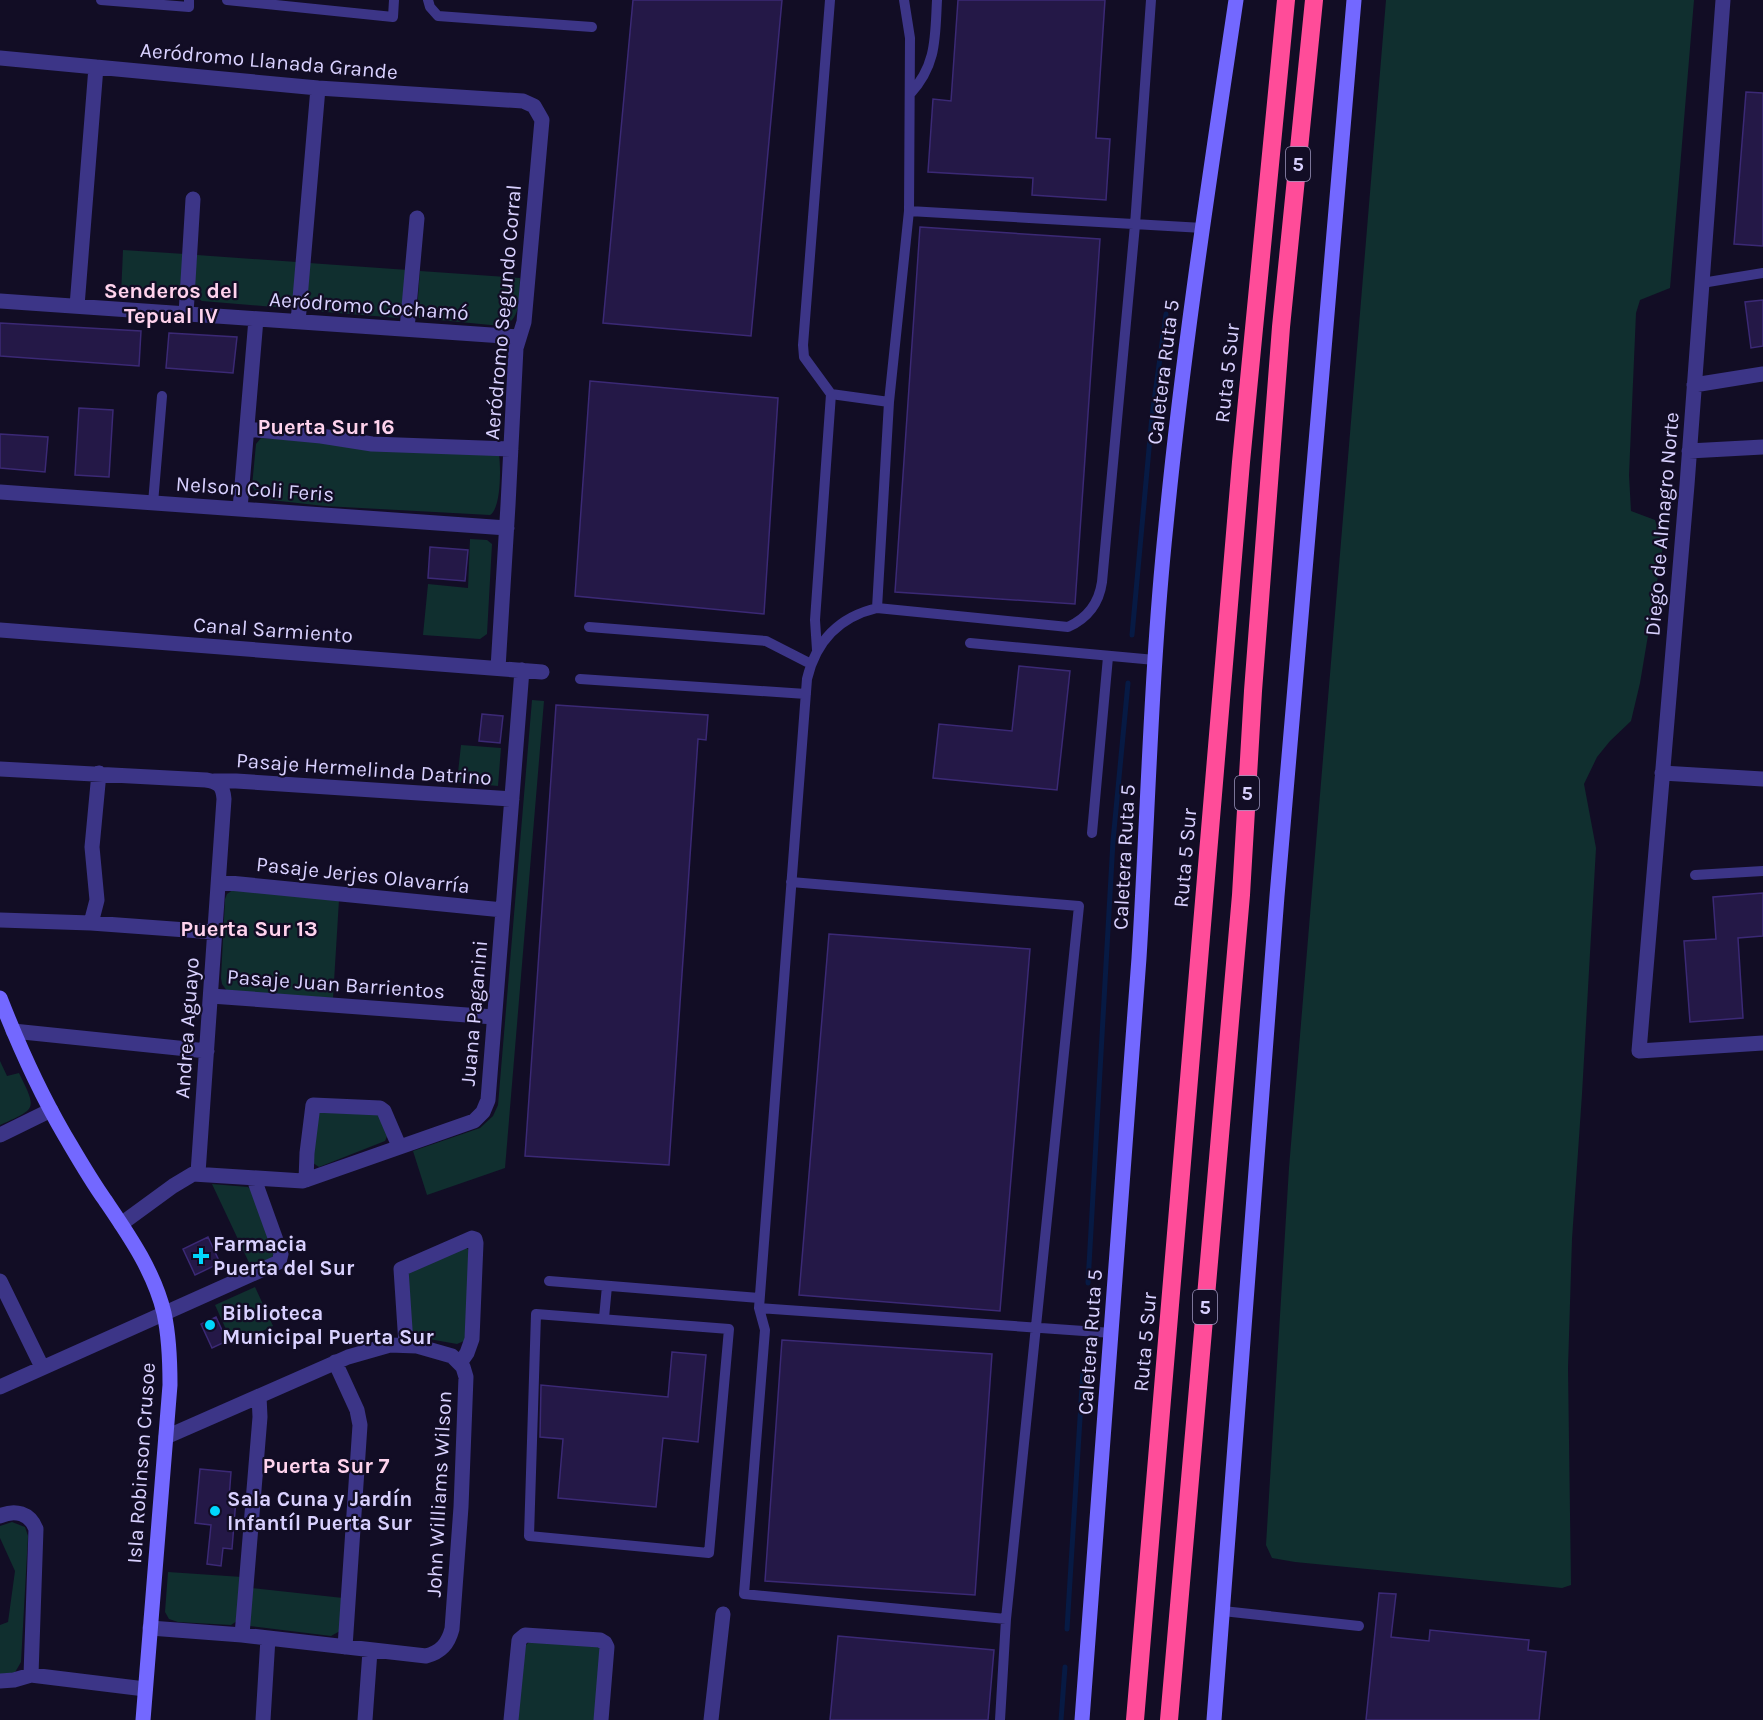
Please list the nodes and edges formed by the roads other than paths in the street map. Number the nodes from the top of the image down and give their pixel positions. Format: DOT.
graph roads {
  1 [pos="101,0"];
  2 [pos="189,0"];
  3 [pos="227,0"];
  4 [pos="394,0"];
  5 [pos="428,0"];
  6 [pos="830,0"];
  7 [pos="904,0"];
  8 [pos="937,0"];
  9 [pos="1151,0"];
  10 [pos="1236,0"];
  11 [pos="1286,0"];
  12 [pos="1314,0"];
  13 [pos="1354,0"];
  14 [pos="1723,0"];
  15 [pos="592,27"];
  16 [pos="0,58"];
  17 [pos="96,67"];
  18 [pos="318,88"];
  19 [pos="910,94"];
  20 [pos="534,106"];
  21 [pos="193,199"];
  22 [pos="909,211"];
  23 [pos="417,218"];
  24 [pos="1135,225"];
  25 [pos="1203,228"];
  26 [pos="1763,273"];
  27 [pos="1702,282"];
  28 [pos="0,301"];
  29 [pos="77,306"];
  30 [pos="186,314"];
  31 [pos="256,319"];
  32 [pos="298,322"];
  33 [pos="407,329"];
  34 [pos="519,337"];
  35 [pos="1763,374"];
  36 [pos="1694,385"];
  37 [pos="831,394"];
  38 [pos="162,396"];
  39 [pos="889,402"];
  40 [pos="247,429"];
  41 [pos="1763,447"];
  42 [pos="511,449"];
  43 [pos="1689,451"];
  44 [pos="0,492"];
  45 [pos="153,503"];
  46 [pos="240,509"];
  47 [pos="507,528"];
  48 [pos="876,608"];
  49 [pos="589,627"];
  50 [pos="0,630"];
  51 [pos="970,644"];
  52 [pos="817,650"];
  53 [pos="1108,657"];
  54 [pos="1155,660"];
  55 [pos="811,664"];
  56 [pos="498,668"];
  57 [pos="522,670"];
  58 [pos="542,672"];
  59 [pos="580,680"];
  60 [pos="806,694"];
  61 [pos="0,769"];
  62 [pos="99,773"];
  63 [pos="1662,773"];
  64 [pos="1763,779"];
  65 [pos="214,782"];
  66 [pos="512,799"];
  67 [pos="1092,833"];
  68 [pos="1763,871"];
  69 [pos="1695,875"];
  70 [pos="219,882"];
  71 [pos="791,882"];
  72 [pos="503,910"];
  73 [pos="0,920"];
  74 [pos="91,923"];
  75 [pos="214,932"];
  76 [pos="211,996"];
  77 [pos="0,998"];
  78 [pos="494,1017"];
  79 [pos="13,1031"];
  80 [pos="1763,1043"];
  81 [pos="207,1051"];
  82 [pos="51,1110"];
  83 [pos="0,1135"];
  84 [pos="399,1146"];
  85 [pos="198,1173"];
  86 [pos="254,1179"];
  87 [pos="306,1180"];
  88 [pos="122,1224"];
  89 [pos="0,1281"];
  90 [pos="549,1281"];
  91 [pos="607,1286"];
  92 [pos="759,1303"];
  93 [pos="164,1312"];
  94 [pos="604,1318"];
  95 [pos="1036,1329"];
  96 [pos="1112,1333"];
  97 [pos="406,1344"];
  98 [pos="335,1362"];
  99 [pos="460,1363"];
  100 [pos="42,1366"];
  101 [pos="0,1387"];
  102 [pos="259,1396"];
  103 [pos="166,1437"];
  104 [pos="0,1516"];
  105 [pos="1223,1611"];
  106 [pos="723,1614"];
  107 [pos="1006,1619"];
  108 [pos="1359,1626"];
  109 [pos="150,1628"];
  110 [pos="242,1635"];
  111 [pos="268,1638"];
  112 [pos="345,1647"];
  113 [pos="370,1651"];
  114 [pos="31,1675"];
  115 [pos="0,1681"];
  116 [pos="145,1689"];
  117 [pos="143,1720"];
  118 [pos="262,1720"];
  119 [pos="365,1720"];
  120 [pos="511,1720"];
  121 [pos="601,1720"];
  122 [pos="711,1720"];
  123 [pos="1000,1720"];
  124 [pos="1082,1720"];
  125 [pos="1135,1720"];
  126 [pos="1169,1720"];
  127 [pos="1214,1720"];
  1 -- 2 [label="lane"];
  3 -- 4 [label="lane"];
  5 -- 15 [label="lane"];
  6 -- 37 [label="lane"];
  7 -- 19 [label="lane"];
  8 -- 19 [label="lane"];
  9 -- 24 [label="lane"];
  10 -- 25 [label="street, Caletera Ruta 5"];
  11 -- 125 [label="highway, Ruta 5 Sur / 5"];
  12 -- 126 [label="highway, 5"];
  13 -- 105 [label="street"];
  14 -- 27 [label="street, Diego de Almagro Norte"];
  16 -- 17 [label="street, Aeródromo Llanada Grande"];
  17 -- 18 [label="street, Aeródromo Llanada Grande"];
  17 -- 29 [label="street"];
  18 -- 20 [label="street, Aeródromo Llanada Grande"];
  18 -- 32 [label="street"];
  19 -- 22 [label="lane"];
  20 -- 34 [label="street, Aeródromo Segundo Corral"];
  21 -- 30 [label="street"];
  22 -- 24 [label="lane"];
  22 -- 39 [label="lane"];
  23 -- 33 [label="street"];
  24 -- 25 [label="lane"];
  24 -- 48 [label="lane"];
  25 -- 54 [label="street, Caletera Ruta 5"];
  26 -- 27 [label="lane"];
  27 -- 36 [label="street, Diego de Almagro Norte"];
  28 -- 29 [label="street, Aeródromo Cochamó"];
  29 -- 30 [label="street, Aeródromo Cochamó"];
  30 -- 31 [label="street, Aeródromo Cochamó"];
  31 -- 32 [label="street, Aeródromo Cochamó"];
  31 -- 40 [label="street"];
  32 -- 33 [label="street, Aeródromo Cochamó"];
  33 -- 34 [label="street, Aeródromo Cochamó"];
  34 -- 42 [label="street, Aeródromo Segundo Corral"];
  35 -- 36 [label="street"];
  36 -- 43 [label="street, Diego de Almagro Norte"];
  37 -- 39 [label="lane"];
  37 -- 52 [label="lane"];
  38 -- 45 [label="lane"];
  39 -- 48 [label="lane"];
  40 -- 42 [label="street"];
  40 -- 46 [label="street"];
  41 -- 43 [label="street"];
  42 -- 47 [label="street, Aeródromo Segundo Corral"];
  43 -- 63 [label="street, Diego de Almagro Norte"];
  44 -- 45 [label="street, Nelson Coli Feris"];
  45 -- 46 [label="street, Nelson Coli Feris"];
  46 -- 47 [label="street, Nelson Coli Feris"];
  47 -- 56 [label="street, Aeródromo Segundo Corral"];
  48 -- 52 [label="lane"];
  49 -- 55 [label="lane"];
  50 -- 56 [label="street, Canal Sarmiento"];
  51 -- 53 [label="lane"];
  52 -- 55 [label="lane"];
  53 -- 54 [label="lane"];
  53 -- 67 [label="lane"];
  54 -- 96 [label="street, Caletera Ruta 5"];
  55 -- 60 [label="lane"];
  56 -- 57 [label="street, Canal Sarmiento"];
  57 -- 58 [label="street, Canal Sarmiento"];
  57 -- 66 [label="street, Juana Paganini"];
  59 -- 60 [label="lane"];
  60 -- 71 [label="lane"];
  61 -- 62 [label="street"];
  62 -- 65 [label="street"];
  62 -- 74 [label="street"];
  63 -- 64 [label="street"];
  63 -- 80 [label="street, Diego de Almagro Norte"];
  65 -- 66 [label="street, Pasaje Hermelinda Datrino"];
  65 -- 70 [label="street, Andrea Aguayo"];
  66 -- 72 [label="street, Juana Paganini"];
  68 -- 69 [label="lane"];
  70 -- 72 [label="street, Pasaje Jerjes Olavarría"];
  70 -- 75 [label="street, Andrea Aguayo"];
  71 -- 92 [label="lane"];
  71 -- 95 [label="lane"];
  72 -- 78 [label="street, Juana Paganini"];
  73 -- 74 [label="street"];
  74 -- 75 [label="street"];
  75 -- 76 [label="street, Andrea Aguayo"];
  76 -- 78 [label="street, Pasaje Juan Barrientos"];
  76 -- 81 [label="street, Andrea Aguayo"];
  77 -- 79 [label="street, Isla Robinson Crusoe"];
  78 -- 84 [label="street, Juana Paganini"];
  79 -- 81 [label="street"];
  79 -- 82 [label="street, Isla Robinson Crusoe"];
  81 -- 85 [label="street, Andrea Aguayo"];
  82 -- 83 [label="street"];
  82 -- 88 [label="street, Isla Robinson Crusoe"];
  84 -- 87 [label="street, Juana Paganini"];
  84 -- 87 [label="street"];
  85 -- 86 [label="street, Juana Paganini"];
  85 -- 88 [label="street"];
  86 -- 87 [label="street, Juana Paganini"];
  86 -- 93 [label="street"];
  88 -- 93 [label="street, Isla Robinson Crusoe"];
  89 -- 100 [label="street"];
  90 -- 91 [label="lane"];
  91 -- 92 [label="lane"];
  91 -- 94 [label="lane"];
  92 -- 95 [label="lane"];
  92 -- 107 [label="lane"];
  93 -- 100 [label="street"];
  93 -- 103 [label="street, Isla Robinson Crusoe"];
  94 -- 94 [label="lane"];
  95 -- 96 [label="lane"];
  95 -- 107 [label="lane"];
  96 -- 124 [label="street, Caletera Ruta 5"];
  97 -- 98 [label="street, John Williams Wilson"];
  97 -- 99 [label="street, John Williams Wilson"];
  97 -- 99 [label="street"];
  98 -- 102 [label="street, John Williams Wilson"];
  98 -- 112 [label="street"];
  99 -- 113 [label="street, John Williams Wilson"];
  100 -- 101 [label="street"];
  102 -- 103 [label="street, John Williams Wilson"];
  102 -- 110 [label="street"];
  103 -- 109 [label="street, Isla Robinson Crusoe"];
  104 -- 114 [label="street"];
  105 -- 108 [label="lane"];
  105 -- 127 [label="street"];
  106 -- 122 [label="street"];
  107 -- 123 [label="lane"];
  109 -- 110 [label="street, John Williams Wilson"];
  109 -- 116 [label="street, Isla Robinson Crusoe"];
  110 -- 111 [label="street, John Williams Wilson"];
  111 -- 112 [label="street, John Williams Wilson"];
  111 -- 118 [label="street"];
  112 -- 113 [label="street, John Williams Wilson"];
  113 -- 119 [label="street"];
  114 -- 115 [label="street"];
  114 -- 116 [label="street"];
  116 -- 117 [label="street, Isla Robinson Crusoe"];
  120 -- 121 [label="street"];
}
